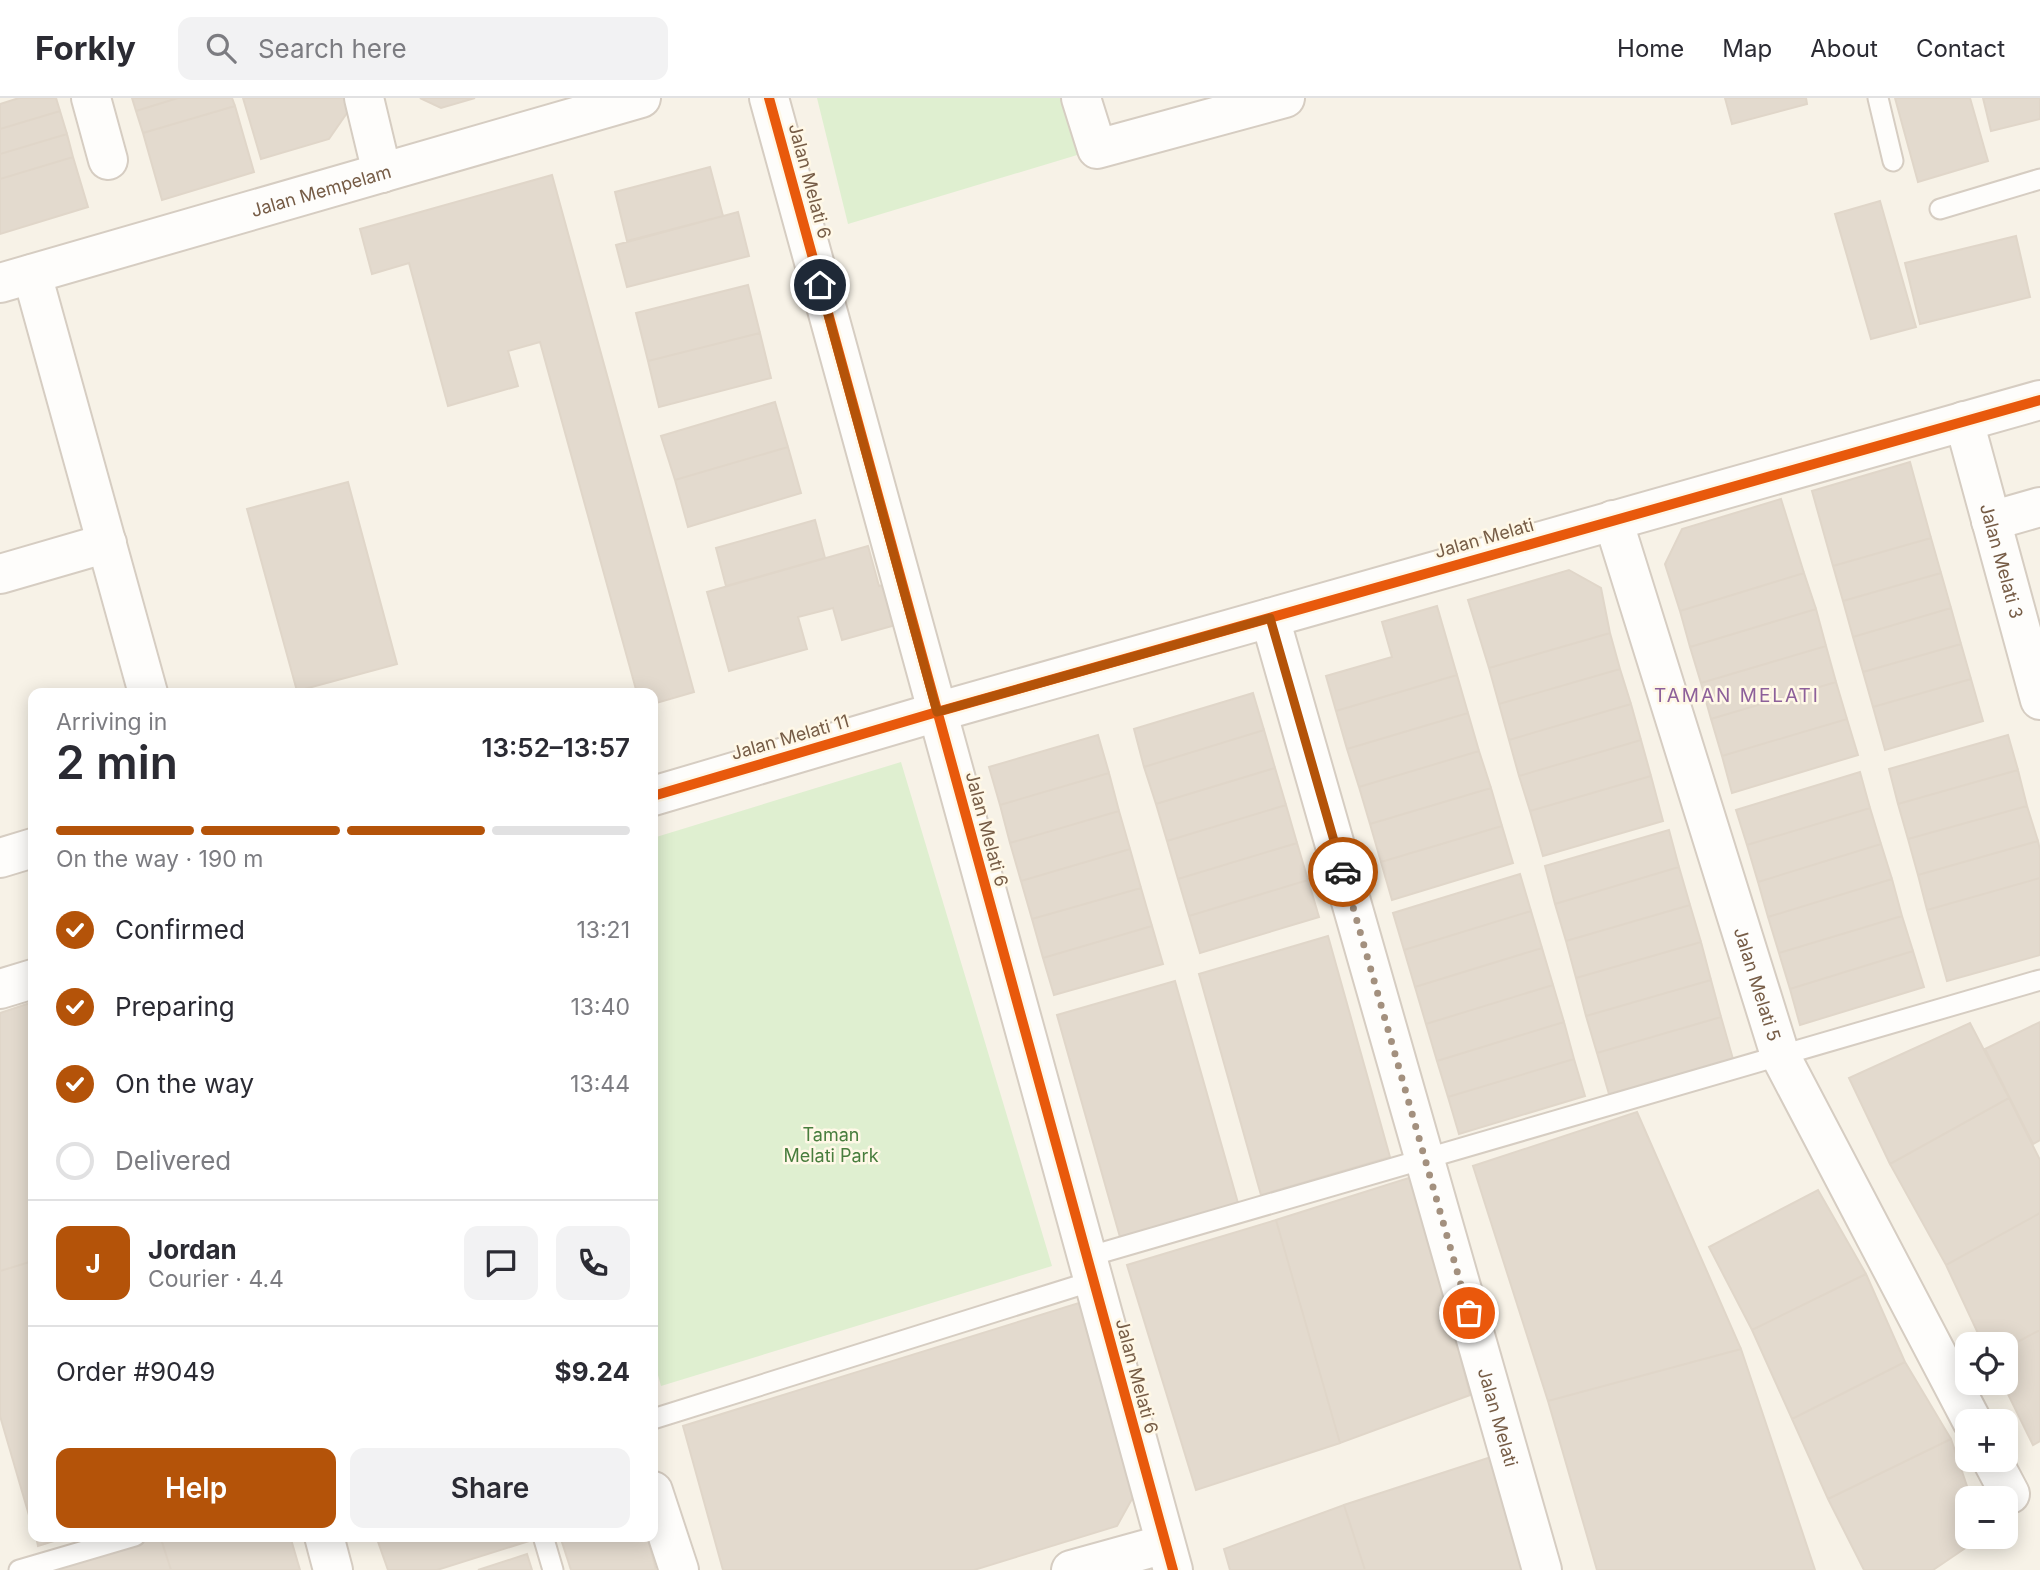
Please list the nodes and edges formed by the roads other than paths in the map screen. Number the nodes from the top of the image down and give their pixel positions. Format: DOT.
graph roads {
  1 [pos="91,98"];
  2 [pos="363,98"];
  3 [pos="641,98"];
  4 [pos="769,98"];
  5 [pos="1082,98"];
  6 [pos="1285,98"];
  7 [pos="1878,98"];
  8 [pos="108,160"];
  9 [pos="1893,161"];
  10 [pos="382,173"];
  11 [pos="2040,179"];
  12 [pos="1940,209"];
  13 [pos="16,278"];
  14 [pos="2040,400"];
  15 [pos="1964,421"];
  16 [pos="2040,507"];
  17 [pos="1613,520"];
  18 [pos="1991,522"];
  19 [pos="107,542"];
  20 [pos="0,574"];
  21 [pos="1270,618"];
  22 [pos="147,688"];
  23 [pos="2040,701"];
  24 [pos="937,712"];
  25 [pos="658,795"];
  26 [pos="28,850"];
  27 [pos="0,858"];
  28 [pos="2040,980"];
  29 [pos="28,981"];
  30 [pos="0,989"];
  31 [pos="1780,1055"];
  32 [pos="1424,1159"];
  33 [pos="1090,1269"];
  34 [pos="1966,1409"];
  35 [pos="658,1417"];
  36 [pos="658,1506"];
  37 [pos="115,1542"];
  38 [pos="326,1542"];
  39 [pos="545,1542"];
  40 [pos="1169,1557"];
  41 [pos="19,1570"];
  42 [pos="333,1570"];
  43 [pos="553,1570"];
  44 [pos="679,1570"];
  45 [pos="1071,1570"];
  46 [pos="1542,1570"];
  1 -- 8 [label="street"];
  2 -- 10 [label="street"];
  3 -- 10 [label="street, Jalan Mempelam"];
  4 -- 24 [label="street, Jalan Melati 6"];
  5 -- 6 [label="street"];
  7 -- 9 [label="lane"];
  10 -- 13 [label="street, Jalan Mempelam"];
  11 -- 12 [label="lane"];
  13 -- 19 [label="street"];
  14 -- 15 [label="street, Jalan Melati"];
  15 -- 17 [label="street, Jalan Melati"];
  15 -- 18 [label="street, Jalan Melati 3"];
  16 -- 18 [label="street"];
  17 -- 21 [label="street, Jalan Melati"];
  17 -- 31 [label="street, Jalan Melati 5"];
  18 -- 23 [label="street, Jalan Melati 3"];
  19 -- 20 [label="street"];
  19 -- 22 [label="street"];
  21 -- 24 [label="street, Jalan Melati"];
  21 -- 32 [label="street, Jalan Melati"];
  24 -- 25 [label="street, Jalan Melati 11"];
  24 -- 33 [label="street, Jalan Melati 6"];
  26 -- 27 [label="street"];
  28 -- 31 [label="lane"];
  29 -- 30 [label="street"];
  31 -- 32 [label="lane"];
  31 -- 34 [label="street, Jalan Melati 5"];
  32 -- 33 [label="lane"];
  32 -- 46 [label="street, Jalan Melati"];
  33 -- 35 [label="lane"];
  33 -- 40 [label="street, Jalan Melati 6"];
  36 -- 44 [label="street"];
  37 -- 41 [label="lane"];
  38 -- 42 [label="street"];
  39 -- 43 [label="lane"];
  40 -- 45 [label="street, Jalan Melati 6"];
}
